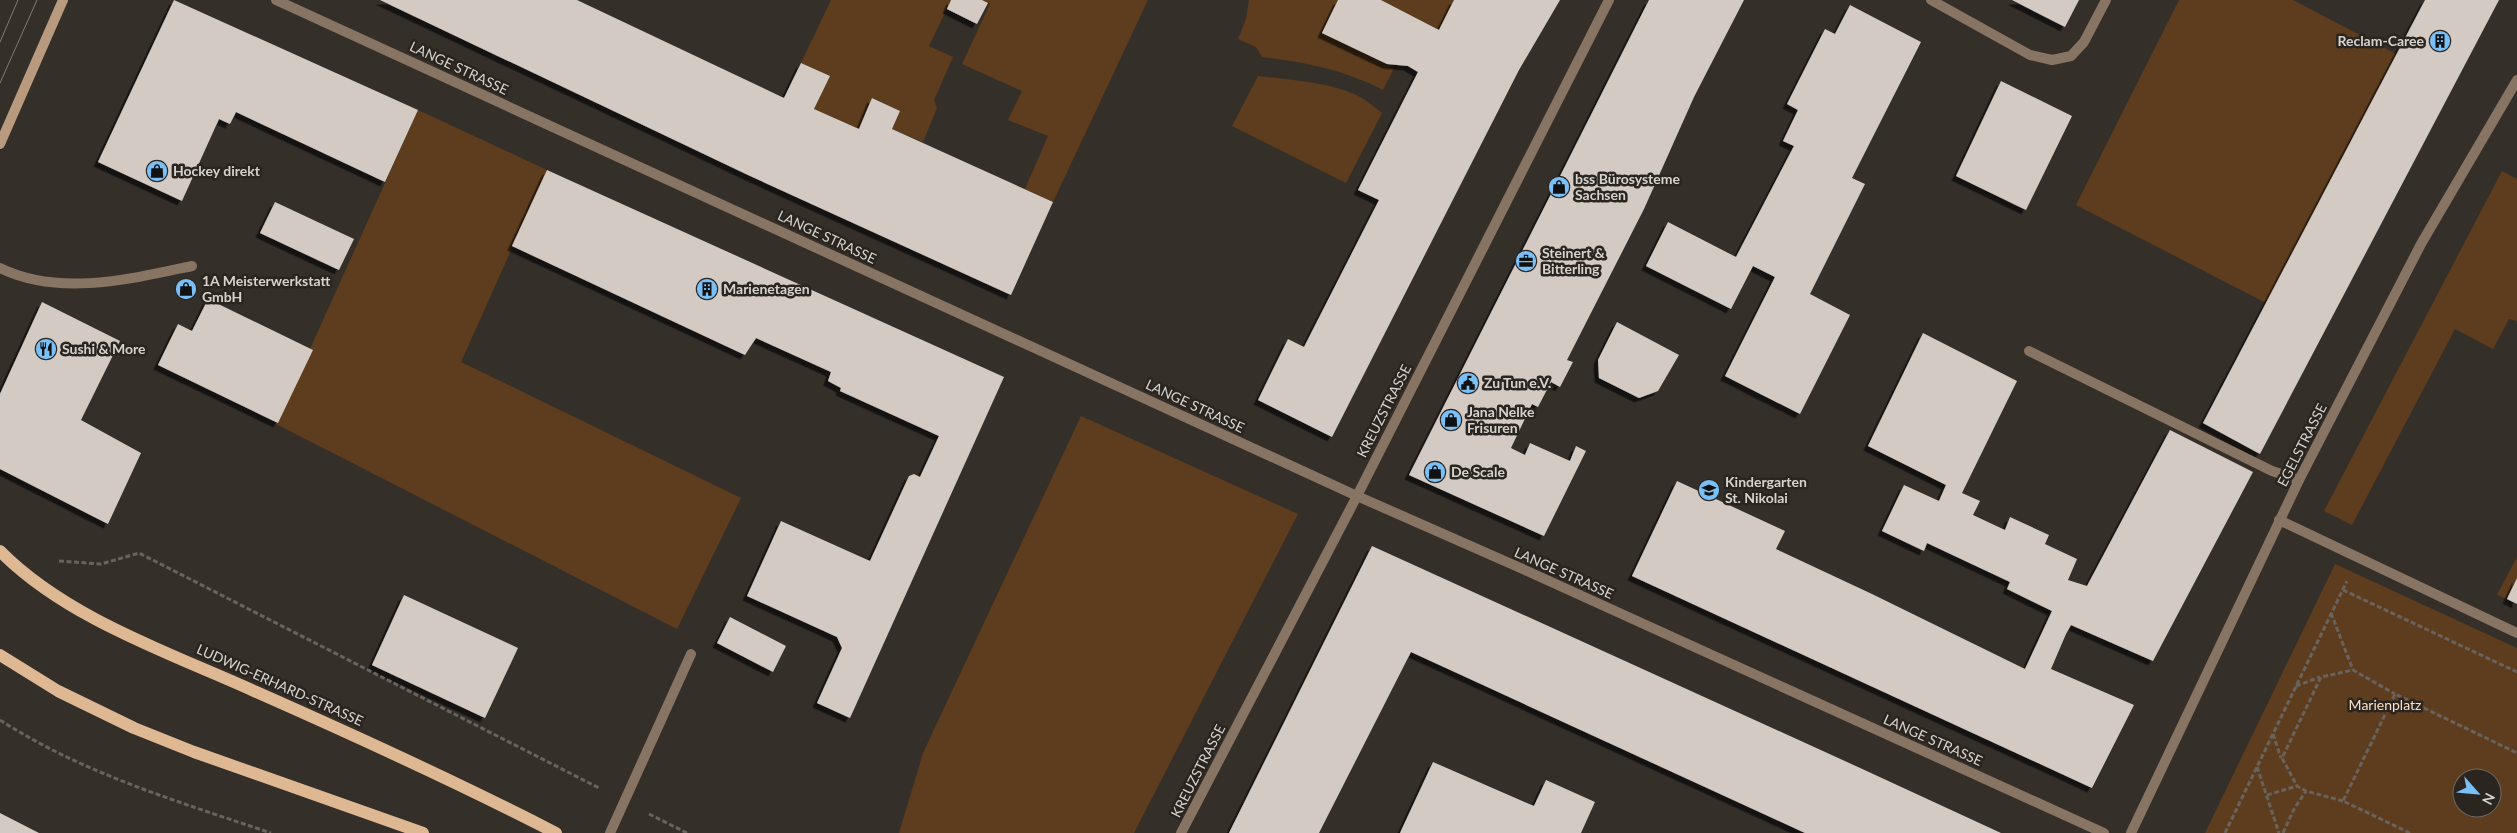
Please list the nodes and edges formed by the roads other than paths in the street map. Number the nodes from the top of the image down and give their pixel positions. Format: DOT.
graph roads {
  1 [pos="63,0"];
  2 [pos="276,0"];
  3 [pos="1609,0"];
  4 [pos="1931,0"];
  5 [pos="2106,0"];
  6 [pos="2517,80"];
  7 [pos="0,144"];
  8 [pos="192,266"];
  9 [pos="0,268"];
  10 [pos="2029,350"];
  11 [pos="2299,480"];
  12 [pos="1357,496"];
  13 [pos="2279,520"];
  14 [pos="4,555"];
  15 [pos="2517,633"];
  16 [pos="691,654"];
  17 [pos="0,655"];
  18 [pos="423,833"];
  19 [pos="556,833"];
  20 [pos="610,833"];
  21 [pos="1181,833"];
  22 [pos="2104,833"];
  23 [pos="2131,833"];
  1 -- 7 [label="main road"];
  2 -- 12 [label="street, LANGE STRASSE"];
  3 -- 12 [label="street, KREUZSTRASSE"];
  4 -- 5 [label="street"];
  6 -- 11 [label="street, EGELSTRASSE"];
  8 -- 9 [label="street"];
  10 -- 11 [label="street"];
  11 -- 13 [label="street, EGELSTRASSE"];
  12 -- 21 [label="street, KREUZSTRASSE"];
  12 -- 22 [label="street, LANGE STRASSE"];
  13 -- 15 [label="street"];
  13 -- 23 [label="street, EGELSTRASSE"];
  14 -- 19 [label="main road, LUDWIG-ERHARD-STRASSE"];
  16 -- 20 [label="street"];
  17 -- 18 [label="main road"];
}
